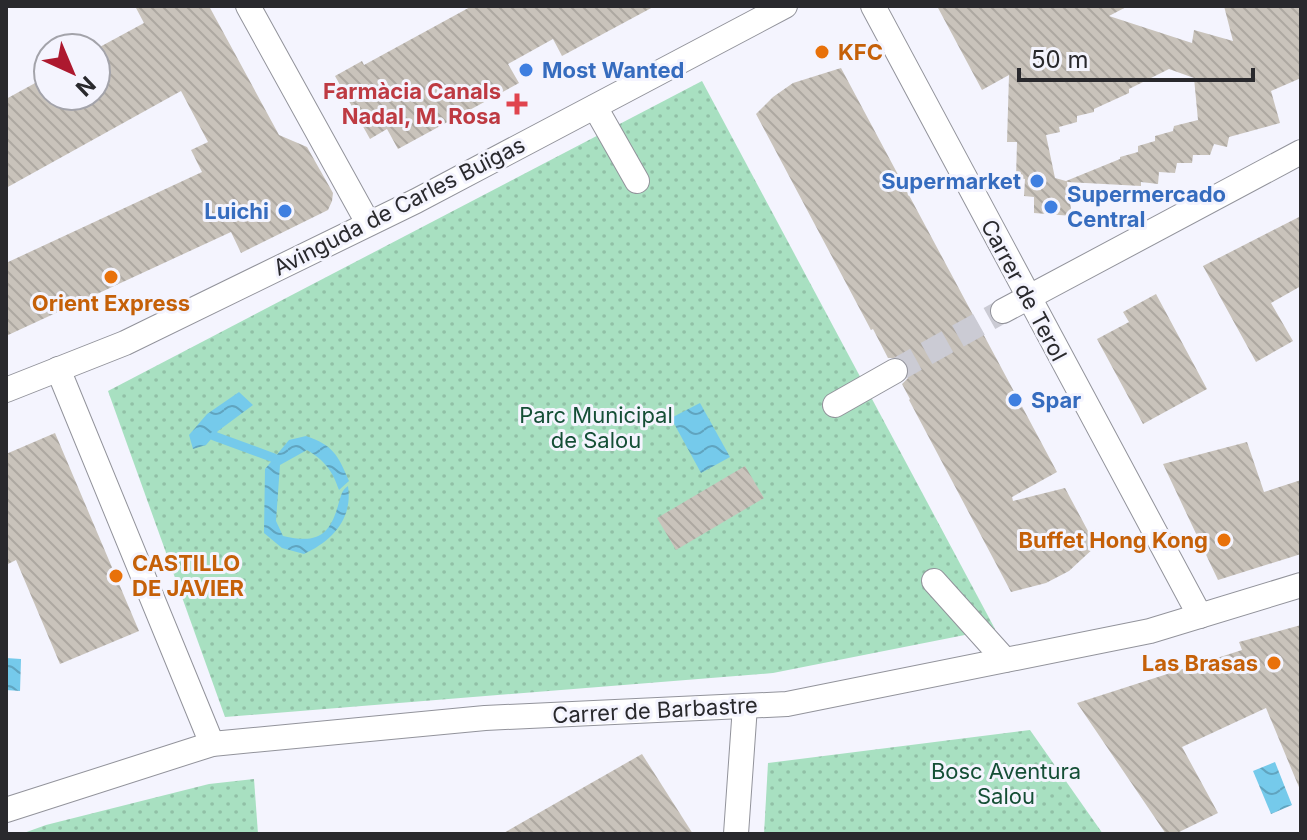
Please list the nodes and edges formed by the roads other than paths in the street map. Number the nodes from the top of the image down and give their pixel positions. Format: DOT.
graph roads {
  1 [pos="248,6"];
  2 [pos="785,6"];
  3 [pos="873,6"];
  4 [pos="595,107"];
  5 [pos="1301,152"];
  6 [pos="637,181"];
  7 [pos="368,223"];
  8 [pos="1027,297"];
  9 [pos="1003,311"];
  10 [pos="58,369"];
  11 [pos="895,371"];
  12 [pos="6,390"];
  13 [pos="835,405"];
  14 [pos="934,581"];
  15 [pos="1301,585"];
  16 [pos="1200,616"];
  17 [pos="1005,660"];
  18 [pos="745,706"];
  19 [pos="212,744"];
  20 [pos="6,810"];
  21 [pos="736,834"];
  1 -- 7 [label="street"];
  2 -- 4 [label="street, Avinguda de Carles Buïgas"];
  3 -- 8 [label="street, Carrer de Terol"];
  4 -- 6 [label="street"];
  4 -- 7 [label="street, Avinguda de Carles Buïgas"];
  5 -- 8 [label="street"];
  7 -- 10 [label="street, Avinguda de Carles Buïgas"];
  8 -- 9 [label="street"];
  8 -- 16 [label="street, Carrer de Terol"];
  10 -- 12 [label="street, Avinguda de Carles Buïgas"];
  10 -- 19 [label="street"];
  11 -- 13 [label="street"];
  14 -- 17 [label="street"];
  15 -- 16 [label="street, Carrer de Barbastre"];
  16 -- 17 [label="street, Carrer de Barbastre"];
  17 -- 18 [label="street, Carrer de Barbastre"];
  18 -- 19 [label="street, Carrer de Barbastre"];
  18 -- 21 [label="street"];
  19 -- 20 [label="street, Carrer de Barbastre"];
}
